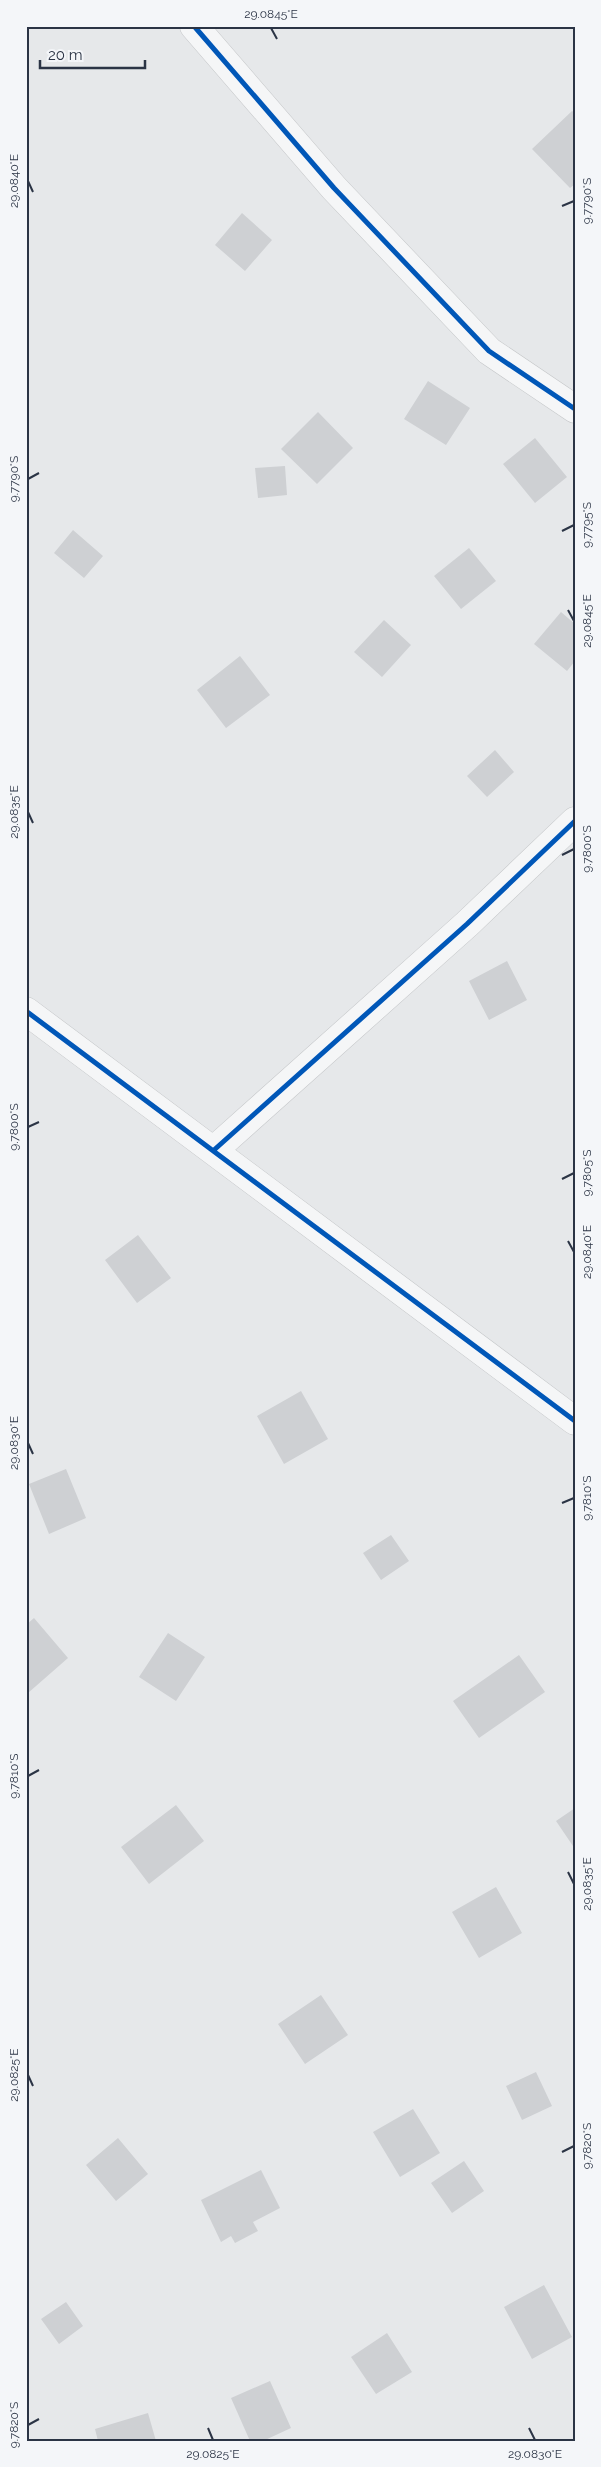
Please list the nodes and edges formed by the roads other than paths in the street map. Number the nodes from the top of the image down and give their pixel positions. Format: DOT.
graph roads {
  1 [pos="194,26"];
  2 [pos="575,409"];
  3 [pos="575,821"];
  4 [pos="26,1011"];
  5 [pos="214,1150"];
  6 [pos="575,1421"];
  1 -- 2 [label="street"];
  3 -- 5 [label="street"];
  4 -- 5 [label="street"];
  5 -- 6 [label="street"];
}
